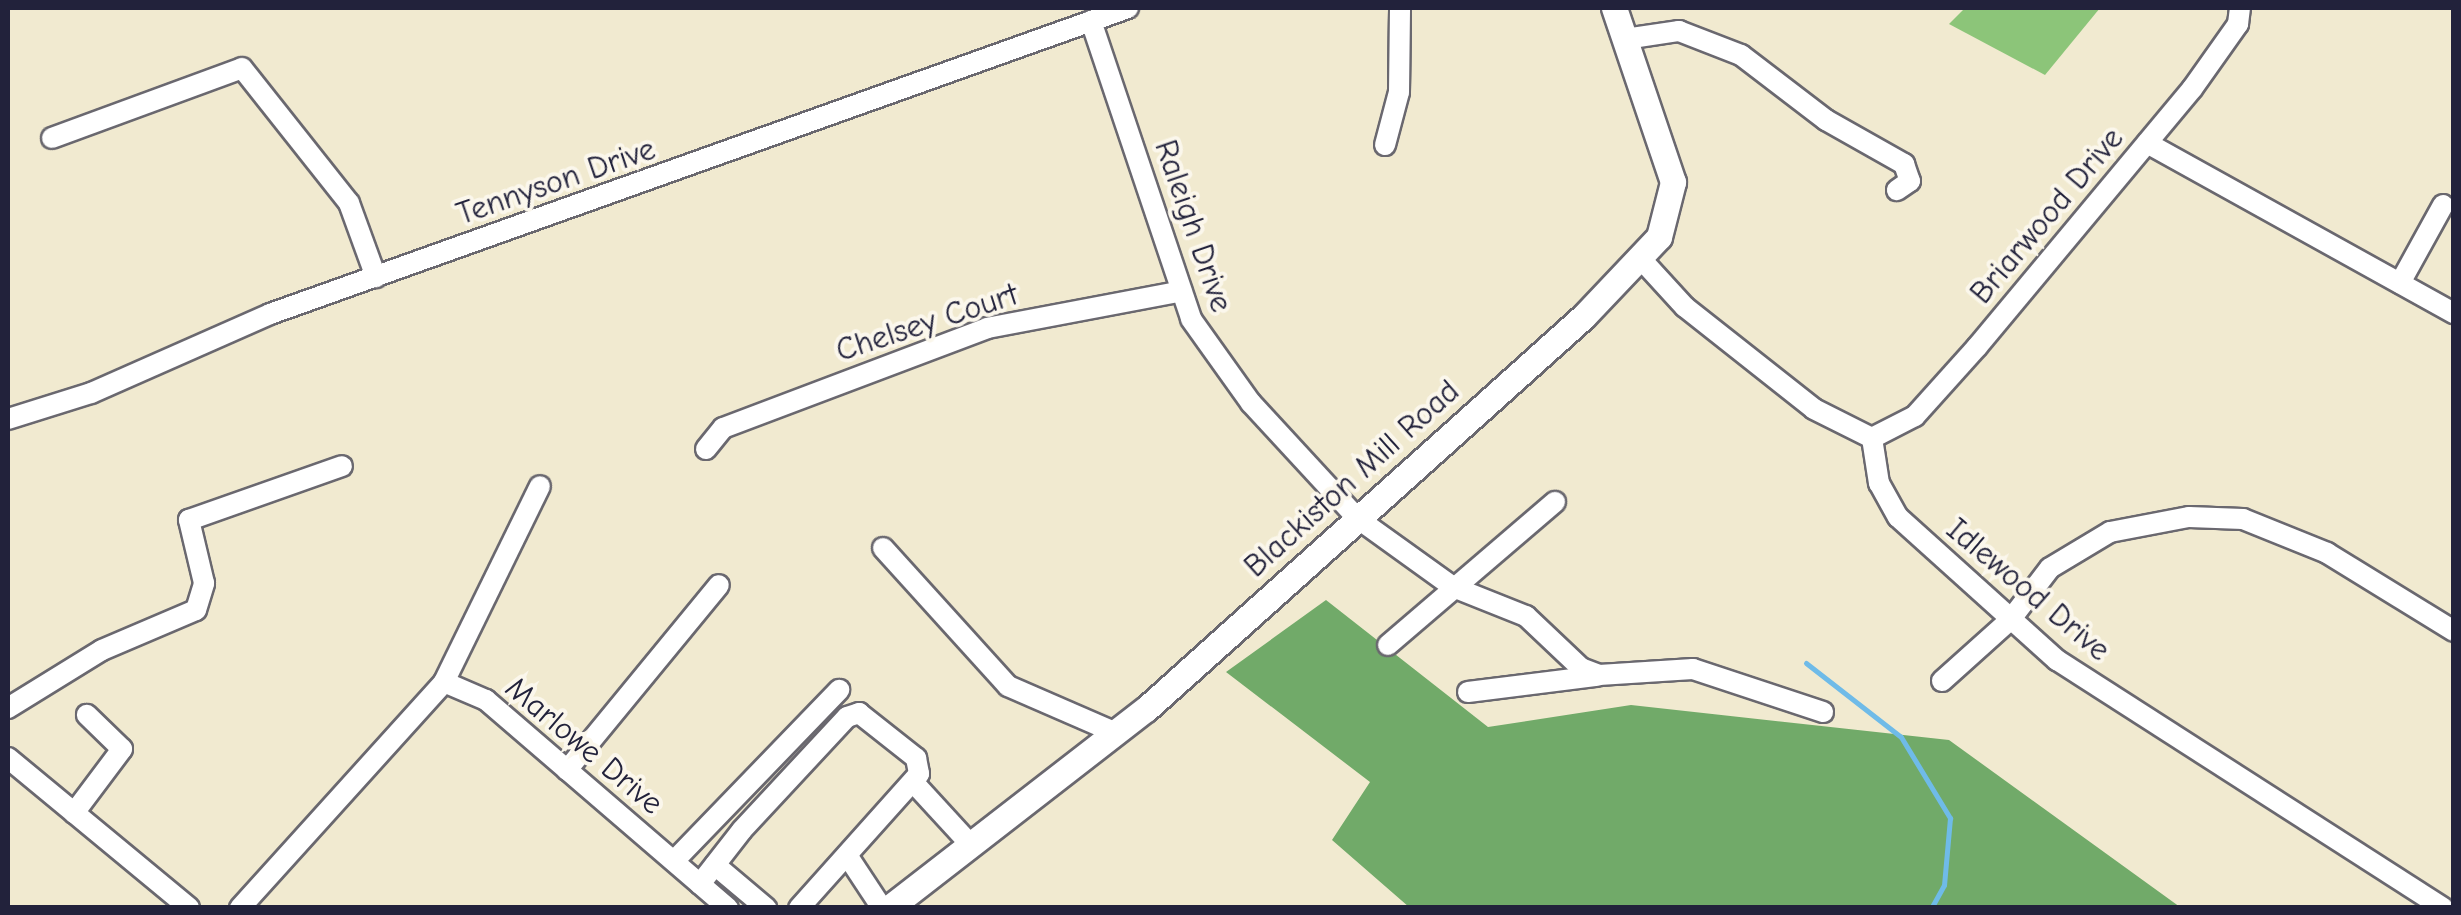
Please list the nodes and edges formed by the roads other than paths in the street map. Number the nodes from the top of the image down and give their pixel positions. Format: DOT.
graph roads {
  1 [pos="1128,8"];
  2 [pos="1400,8"];
  3 [pos="1614,8"];
  4 [pos="2240,8"];
  5 [pos="1091,21"];
  6 [pos="1625,39"];
  7 [pos="52,138"];
  8 [pos="2147,143"];
  9 [pos="1385,144"];
  10 [pos="1897,190"];
  11 [pos="2443,205"];
  12 [pos="1641,259"];
  13 [pos="376,277"];
  14 [pos="2400,283"];
  15 [pos="1182,291"];
  16 [pos="2454,313"];
  17 [pos="8,419"];
  18 [pos="1872,438"];
  19 [pos="706,449"];
  20 [pos="342,466"];
  21 [pos="540,486"];
  22 [pos="1555,502"];
  23 [pos="1357,518"];
  24 [pos="883,548"];
  25 [pos="719,585"];
  26 [pos="1453,587"];
  27 [pos="2011,620"];
  28 [pos="2454,632"];
  29 [pos="1388,645"];
  30 [pos="1600,675"];
  31 [pos="1942,681"];
  32 [pos="444,682"];
  33 [pos="839,690"];
  34 [pos="1468,692"];
  35 [pos="8,708"];
  36 [pos="1824,712"];
  37 [pos="87,715"];
  38 [pos="1116,733"];
  39 [pos="8,758"];
  40 [pos="568,770"];
  41 [pos="914,783"];
  42 [pos="74,813"];
  43 [pos="972,846"];
  44 [pos="850,858"];
  45 [pos="674,861"];
  46 [pos="715,865"];
  47 [pos="700,884"];
  48 [pos="189,908"];
  49 [pos="240,908"];
  50 [pos="728,908"];
  51 [pos="766,908"];
  52 [pos="799,908"];
  53 [pos="885,908"];
  54 [pos="2443,908"];
  1 -- 5 [label="street, Tennyson Drive"];
  2 -- 9 [label="street"];
  3 -- 6 [label="main road, Blackiston Mill Road"];
  4 -- 8 [label="street, Briarwood Drive"];
  5 -- 13 [label="street, Tennyson Drive"];
  5 -- 15 [label="street, Raleigh Drive"];
  6 -- 10 [label="street"];
  6 -- 12 [label="main road, Blackiston Mill Road"];
  7 -- 13 [label="street"];
  8 -- 14 [label="street"];
  8 -- 18 [label="street, Briarwood Drive"];
  11 -- 14 [label="street"];
  12 -- 18 [label="street"];
  12 -- 23 [label="main road, Blackiston Mill Road"];
  13 -- 17 [label="street, Tennyson Drive"];
  14 -- 16 [label="street"];
  15 -- 19 [label="street, Chelsey Court"];
  15 -- 23 [label="street, Raleigh Drive"];
  18 -- 27 [label="street, Idlewood Drive"];
  20 -- 35 [label="street"];
  21 -- 32 [label="street"];
  22 -- 26 [label="street"];
  23 -- 26 [label="street, Raleigh Drive"];
  23 -- 38 [label="main road, Blackiston Mill Road"];
  24 -- 38 [label="street"];
  25 -- 40 [label="street"];
  26 -- 29 [label="street"];
  26 -- 30 [label="street, Raleigh Drive"];
  27 -- 28 [label="street"];
  27 -- 31 [label="street"];
  27 -- 54 [label="street, Idlewood Drive"];
  30 -- 34 [label="street"];
  30 -- 36 [label="street"];
  32 -- 40 [label="street, Marlowe Drive"];
  32 -- 49 [label="street"];
  33 -- 45 [label="street"];
  37 -- 42 [label="street"];
  38 -- 43 [label="main road, Blackiston Mill Road"];
  39 -- 42 [label="street"];
  40 -- 45 [label="street, Marlowe Drive"];
  41 -- 43 [label="street"];
  41 -- 44 [label="street"];
  41 -- 46 [label="street"];
  42 -- 48 [label="street"];
  43 -- 53 [label="main road, Blackiston Mill Road"];
  44 -- 52 [label="street"];
  44 -- 53 [label="street"];
  45 -- 47 [label="street, Marlowe Drive"];
  46 -- 47 [label="street"];
  46 -- 51 [label="street"];
  47 -- 50 [label="street, Marlowe Drive"];
}
